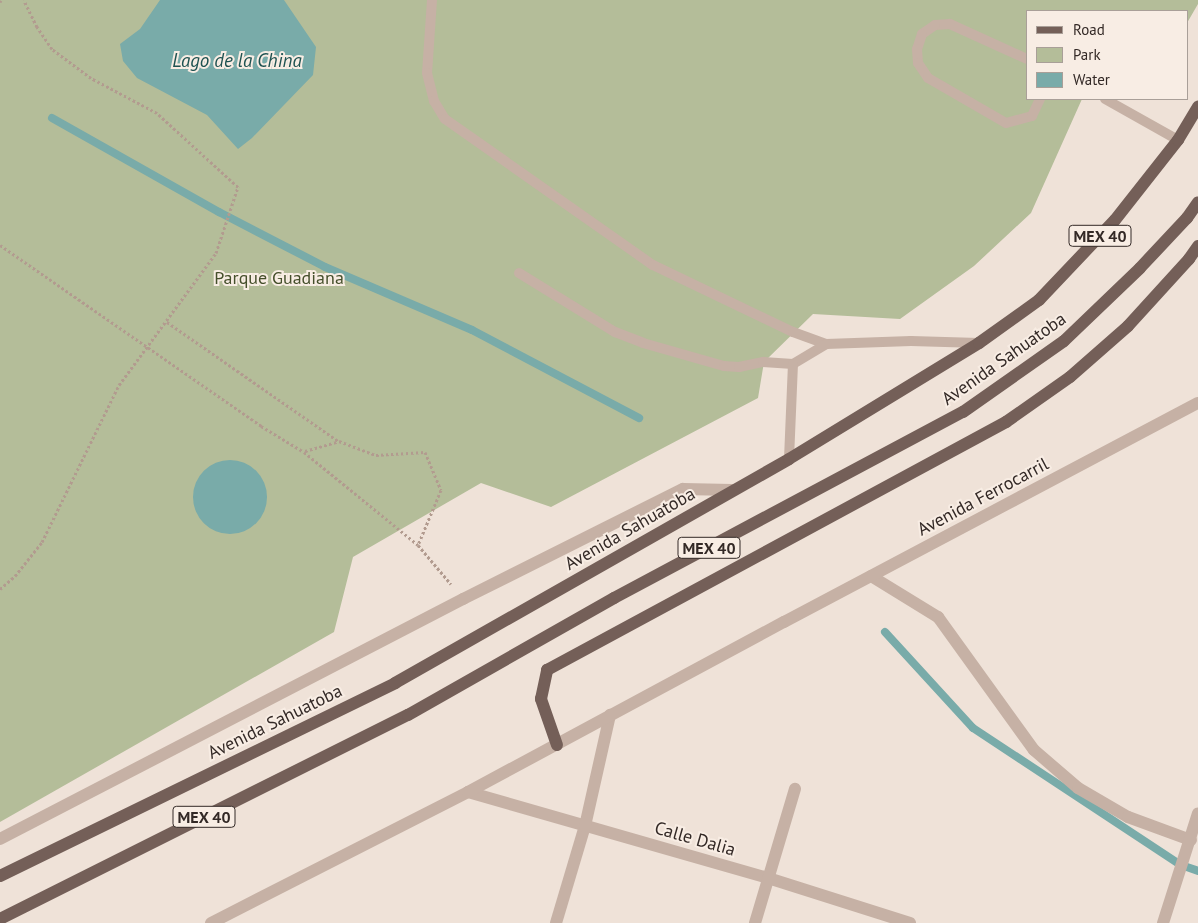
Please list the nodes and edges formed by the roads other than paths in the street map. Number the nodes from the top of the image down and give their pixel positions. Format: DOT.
graph roads {
  1 [pos="432,0"];
  2 [pos="1026,59"];
  3 [pos="1040,100"];
  4 [pos="1107,100"];
  5 [pos="1198,107"];
  6 [pos="1178,140"];
  7 [pos="1198,202"];
  8 [pos="1198,246"];
  9 [pos="519,273"];
  10 [pos="978,343"];
  11 [pos="826,344"];
  12 [pos="794,364"];
  13 [pos="1198,403"];
  14 [pos="789,459"];
  15 [pos="732,490"];
  16 [pos="871,576"];
  17 [pos="610,715"];
  18 [pos="557,745"];
  19 [pos="794,789"];
  20 [pos="468,792"];
  21 [pos="1198,813"];
  22 [pos="586,826"];
  23 [pos="0,839"];
  24 [pos="1191,840"];
  25 [pos="0,876"];
  26 [pos="768,878"];
  27 [pos="0,919"];
  28 [pos="211,923"];
  29 [pos="556,923"];
  30 [pos="755,923"];
  31 [pos="910,923"];
  32 [pos="1163,923"];
  1 -- 11 [label="lane"];
  2 -- 3 [label="lane"];
  4 -- 6 [label="lane"];
  5 -- 6 [label="main road, Avenida Sahuatoba / MEX 40"];
  6 -- 10 [label="main road, Avenida Sahuatoba / MEX 40"];
  7 -- 27 [label="main road, Avenida Sahuatoba / MEX 40"];
  8 -- 18 [label="main road"];
  9 -- 12 [label="lane"];
  10 -- 11 [label="lane"];
  10 -- 14 [label="main road, Avenida Sahuatoba / MEX 40"];
  11 -- 12 [label="lane"];
  12 -- 14 [label="lane"];
  13 -- 16 [label="street, Avenida Ferrocarril"];
  14 -- 15 [label="main road, Avenida Sahuatoba / MEX 40"];
  15 -- 23 [label="street"];
  15 -- 25 [label="main road, Avenida Sahuatoba / MEX 40"];
  16 -- 17 [label="street, Avenida Ferrocarril"];
  16 -- 24 [label="street"];
  17 -- 18 [label="street"];
  17 -- 22 [label="street"];
  18 -- 20 [label="street"];
  19 -- 26 [label="street"];
  20 -- 22 [label="street, Calle Dalia"];
  20 -- 28 [label="street"];
  21 -- 24 [label="street"];
  22 -- 26 [label="street, Calle Dalia"];
  22 -- 29 [label="street"];
  24 -- 32 [label="street"];
  26 -- 30 [label="street"];
  26 -- 31 [label="street, Calle Dalia"];
}
